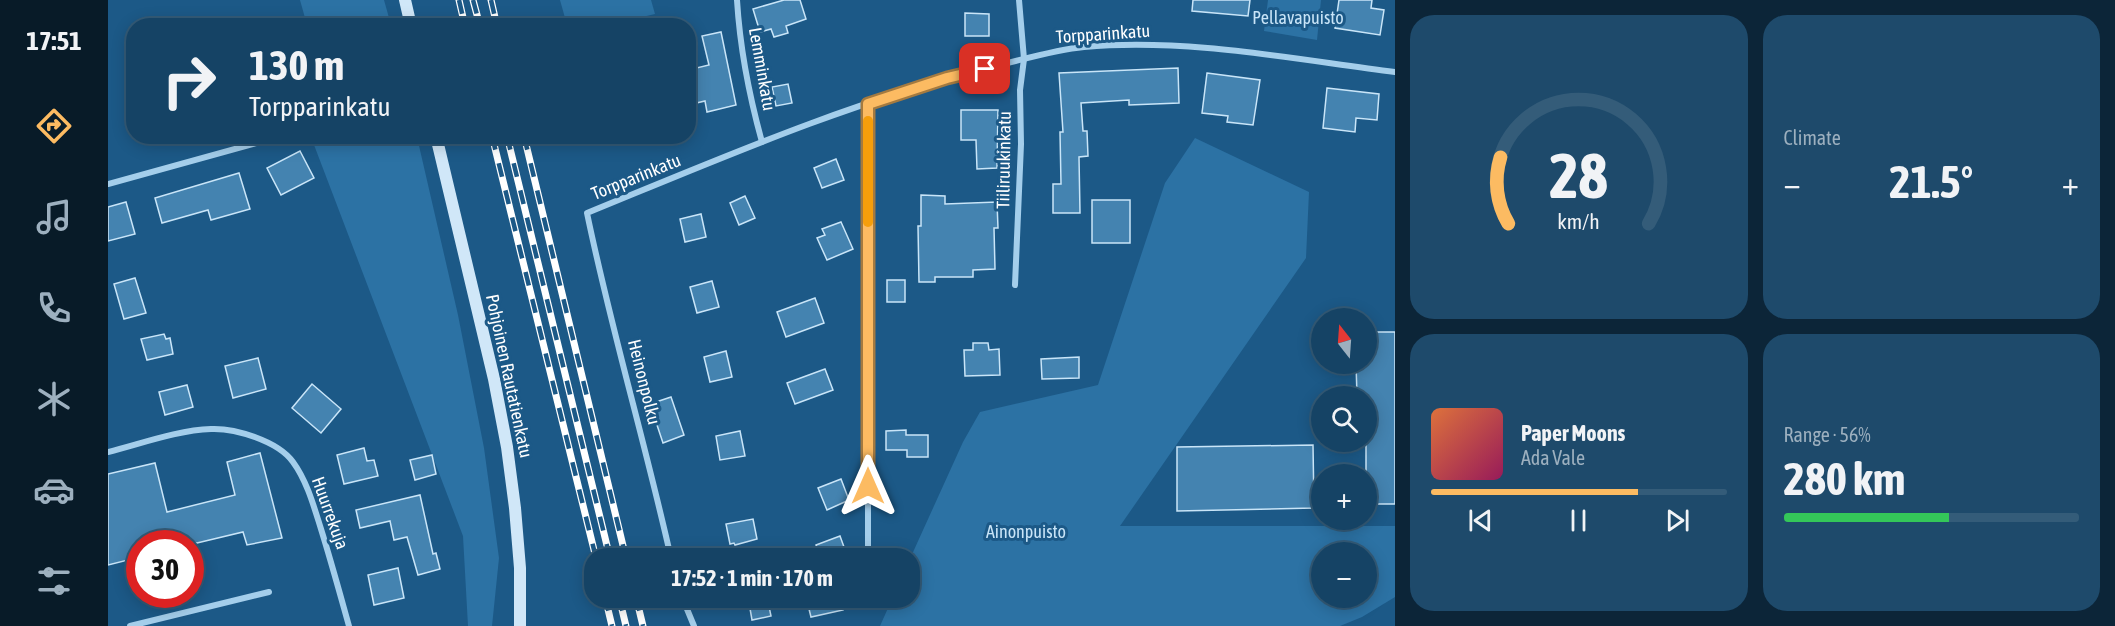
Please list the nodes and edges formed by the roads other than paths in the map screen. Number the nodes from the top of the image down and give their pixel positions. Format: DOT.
graph roads {
  1 [pos="405,0"];
  2 [pos="737,0"];
  3 [pos="1019,0"];
  4 [pos="409,18"];
  5 [pos="1024,59"];
  6 [pos="1395,72"];
  7 [pos="868,104"];
  8 [pos="762,142"];
  9 [pos="253,144"];
  10 [pos="438,144"];
  11 [pos="108,184"];
  12 [pos="587,213"];
  13 [pos="1015,285"];
  14 [pos="108,452"];
  15 [pos="669,548"];
  16 [pos="868,548"];
  17 [pos="269,592"];
  18 [pos="687,608"];
  19 [pos="130,626"];
  20 [pos="349,626"];
  21 [pos="520,626"];
  22 [pos="694,626"];
  1 -- 4 [label="street"];
  2 -- 8 [label="street, Lemminkatu"];
  3 -- 5 [label="street, Tiiliruukinkatu"];
  5 -- 6 [label="street, Torpparinkatu"];
  5 -- 7 [label="street, Torpparinkatu"];
  5 -- 13 [label="street, Tiiliruukinkatu"];
  7 -- 8 [label="street, Torpparinkatu"];
  7 -- 16 [label="street"];
  8 -- 12 [label="street, Torpparinkatu"];
  9 -- 11 [label="street"];
  10 -- 21 [label="street, Pohjoinen Rautatienkatu"];
  12 -- 15 [label="street, Heinonpolku"];
  14 -- 20 [label="street, Huurrekuja"];
  17 -- 19 [label="street"];
  18 -- 22 [label="street"];
}
